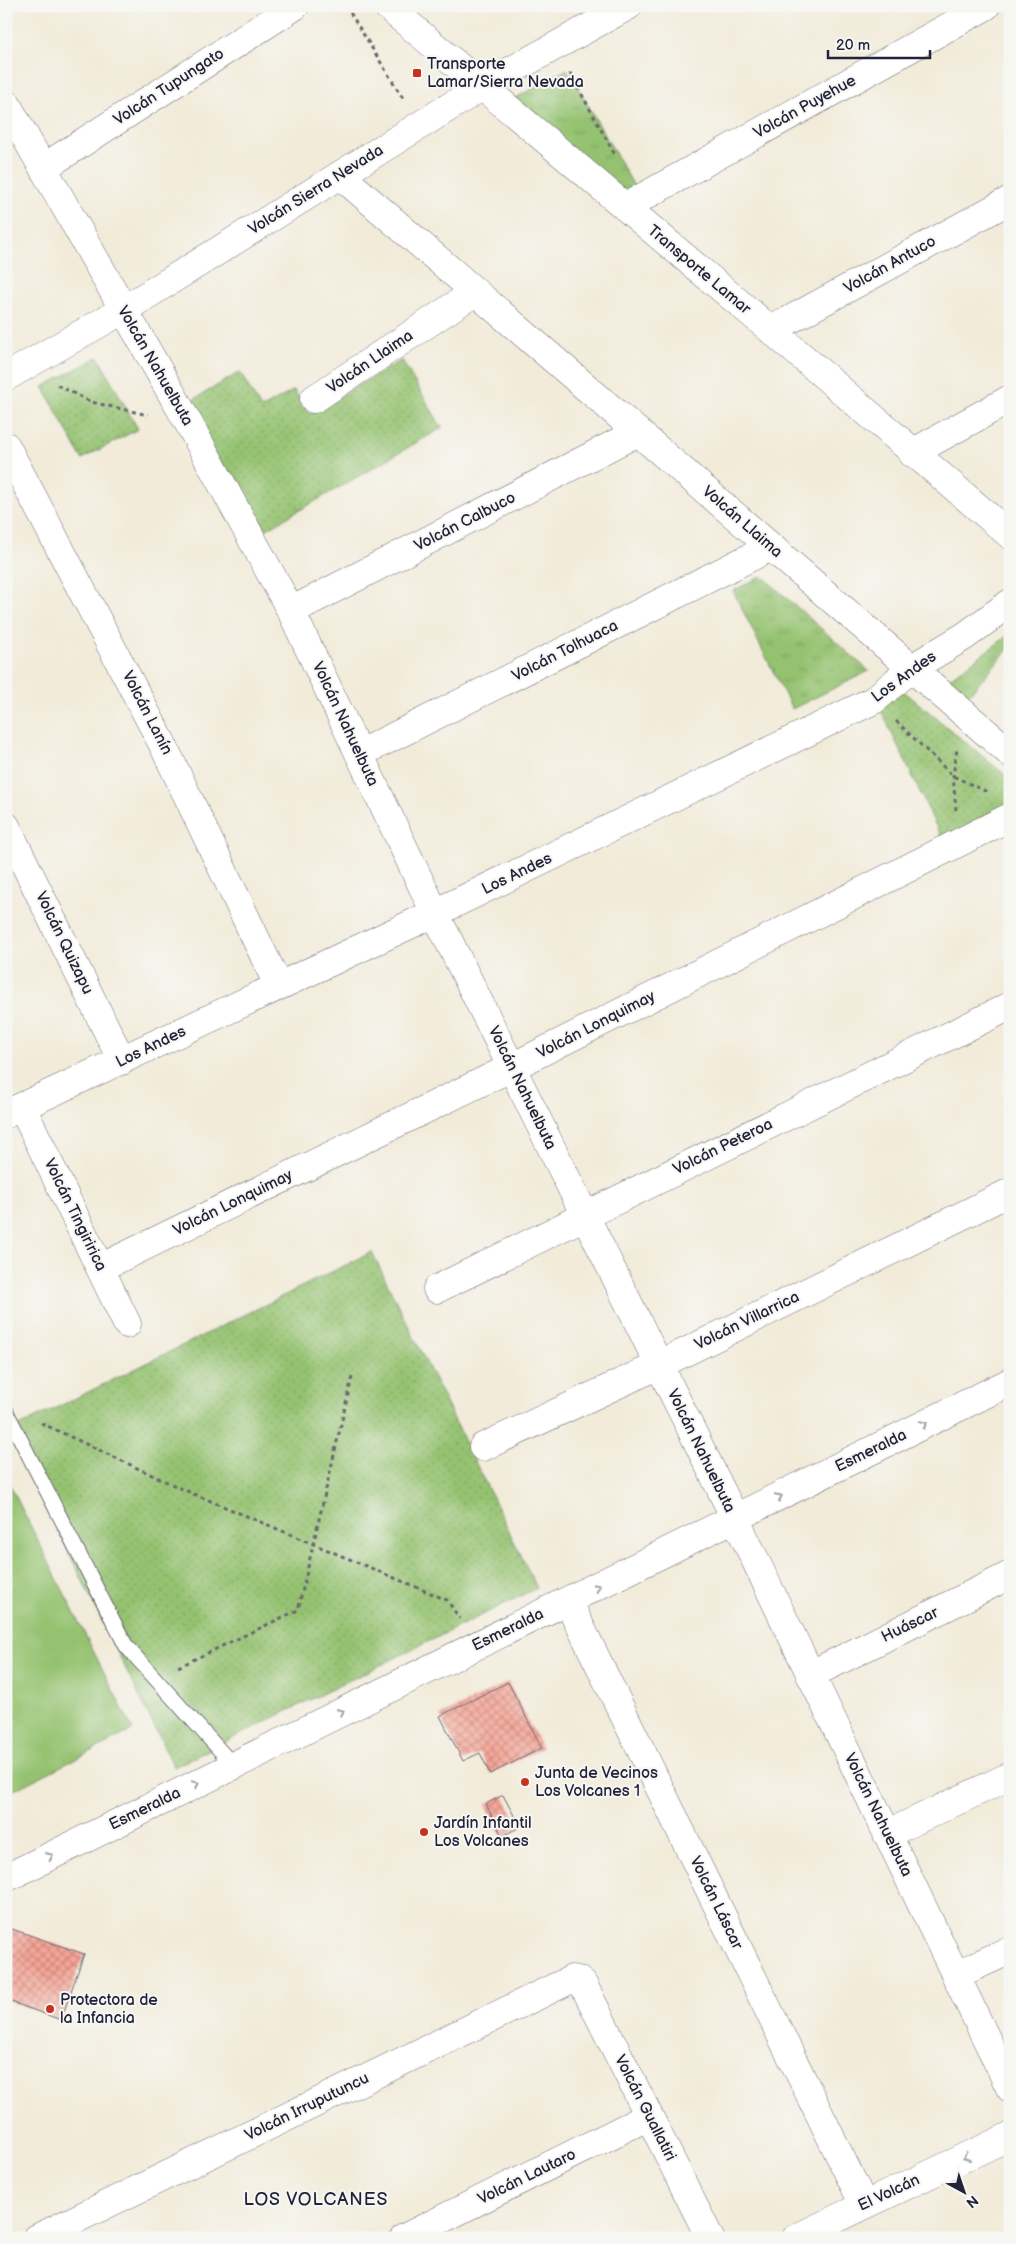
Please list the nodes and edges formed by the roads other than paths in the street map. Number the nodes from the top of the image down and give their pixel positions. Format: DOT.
graph roads {
  1 [pos="295,6"];
  2 [pos="387,6"];
  3 [pos="628,6"];
  4 [pos="986,6"];
  5 [pos="482,86"];
  6 [pos="6,103"];
  7 [pos="43,168"];
  8 [pos="340,175"];
  9 [pos="1010,200"];
  10 [pos="625,208"];
  11 [pos="475,292"];
  12 [pos="123,310"];
  13 [pos="771,330"];
  14 [pos="15,372"];
  15 [pos="314,399"];
  16 [pos="1010,399"];
  17 [pos="638,432"];
  18 [pos="6,446"];
  19 [pos="912,453"];
  20 [pos="1010,535"];
  21 [pos="771,547"];
  22 [pos="1010,603"];
  23 [pos="291,611"];
  24 [pos="912,668"];
  25 [pos="1010,753"];
  26 [pos="359,754"];
  27 [pos="1010,817"];
  28 [pos="6,826"];
  29 [pos="435,913"];
  30 [pos="278,985"];
  31 [pos="1010,1006"];
  32 [pos="122,1061"];
  33 [pos="512,1067"];
  34 [pos="14,1110"];
  35 [pos="1010,1192"];
  36 [pos="585,1216"];
  37 [pos="100,1268"];
  38 [pos="437,1289"];
  39 [pos="127,1324"];
  40 [pos="659,1365"];
  41 [pos="1010,1382"];
  42 [pos="6,1412"];
  43 [pos="483,1447"];
  44 [pos="735,1518"];
  45 [pos="1010,1575"];
  46 [pos="568,1601"];
  47 [pos="810,1675"];
  48 [pos="234,1766"];
  49 [pos="1010,1776"];
  50 [pos="887,1834"];
  51 [pos="6,1878"];
  52 [pos="1010,1950"];
  53 [pos="956,1976"];
  54 [pos="578,1980"];
  55 [pos="1010,2088"];
  56 [pos="649,2116"];
  57 [pos="1010,2136"];
  58 [pos="864,2205"];
  59 [pos="37,2238"];
  60 [pos="404,2238"];
  61 [pos="710,2238"];
  62 [pos="796,2238"];
  1 -- 7 [label="street, Volcán Tupungato"];
  2 -- 5 [label="street, Transporte Lamar"];
  3 -- 5 [label="street, Volcán Sierra Nevada"];
  4 -- 10 [label="street, Volcán Puyehue"];
  5 -- 8 [label="street, Volcán Sierra Nevada"];
  5 -- 10 [label="street, Transporte Lamar"];
  6 -- 7 [label="street, Volcán Nahuelbuta"];
  7 -- 12 [label="street, Volcán Nahuelbuta"];
  8 -- 11 [label="street, Volcán Llaima"];
  8 -- 12 [label="street, Volcán Sierra Nevada"];
  9 -- 13 [label="street, Volcán Antuco"];
  10 -- 13 [label="street, Transporte Lamar"];
  11 -- 15 [label="street, Volcán Llaima"];
  11 -- 17 [label="street, Volcán Llaima"];
  12 -- 14 [label="street, Volcán Sierra Nevada"];
  12 -- 23 [label="street, Volcán Nahuelbuta"];
  13 -- 19 [label="street, Transporte Lamar"];
  16 -- 19 [label="street"];
  17 -- 21 [label="street, Volcán Llaima"];
  17 -- 23 [label="street, Volcán Calbuco"];
  18 -- 30 [label="street, Volcán Lanín"];
  19 -- 20 [label="street, Transporte Lamar"];
  21 -- 24 [label="street, Volcán Llaima"];
  21 -- 26 [label="street, Volcán Tolhuaca"];
  22 -- 24 [label="street, Los Andes"];
  23 -- 26 [label="street, Volcán Nahuelbuta"];
  24 -- 25 [label="street, Volcán Llaima"];
  24 -- 29 [label="street, Los Andes"];
  26 -- 29 [label="street, Volcán Nahuelbuta"];
  27 -- 33 [label="street, Volcán Lonquimay"];
  28 -- 32 [label="street, Volcán Quizapu"];
  29 -- 30 [label="street, Los Andes"];
  29 -- 33 [label="street, Volcán Nahuelbuta"];
  30 -- 32 [label="street, Los Andes"];
  31 -- 36 [label="street, Volcán Peteroa"];
  32 -- 34 [label="street, Los Andes"];
  33 -- 36 [label="street, Volcán Nahuelbuta"];
  33 -- 37 [label="street, Volcán Lonquimay"];
  34 -- 37 [label="street, Volcán Tingiririca"];
  35 -- 40 [label="street, Volcán Villarrica"];
  36 -- 38 [label="street, Volcán Peteroa"];
  36 -- 40 [label="street, Volcán Nahuelbuta"];
  37 -- 39 [label="street, Volcán Tingiririca"];
  40 -- 43 [label="street, Volcán Villarrica"];
  40 -- 44 [label="street, Volcán Nahuelbuta"];
  44 -- 41 [label="street, Esmeralda, one-way"];
  42 -- 48 [label="lane"];
  46 -- 44 [label="street, Esmeralda, one-way"];
  44 -- 47 [label="street, Volcán Nahuelbuta"];
  45 -- 47 [label="street, Huáscar"];
  48 -- 46 [label="street, Esmeralda, one-way"];
  46 -- 58 [label="street, Volcán Láscar"];
  47 -- 50 [label="street, Volcán Nahuelbuta"];
  51 -- 48 [label="street, Esmeralda, one-way"];
  49 -- 50 [label="street"];
  50 -- 53 [label="street, Volcán Nahuelbuta"];
  52 -- 53 [label="street"];
  53 -- 55 [label="street, Volcán Nahuelbuta"];
  54 -- 56 [label="street, Volcán Guallatiri"];
  54 -- 59 [label="street, Volcán Irruputuncu"];
  56 -- 60 [label="street, Volcán Lautaro"];
  56 -- 61 [label="street, Volcán Guallatiri"];
  57 -- 58 [label="street, El Volcán, one-way"];
  58 -- 62 [label="street, El Volcán"];
}
